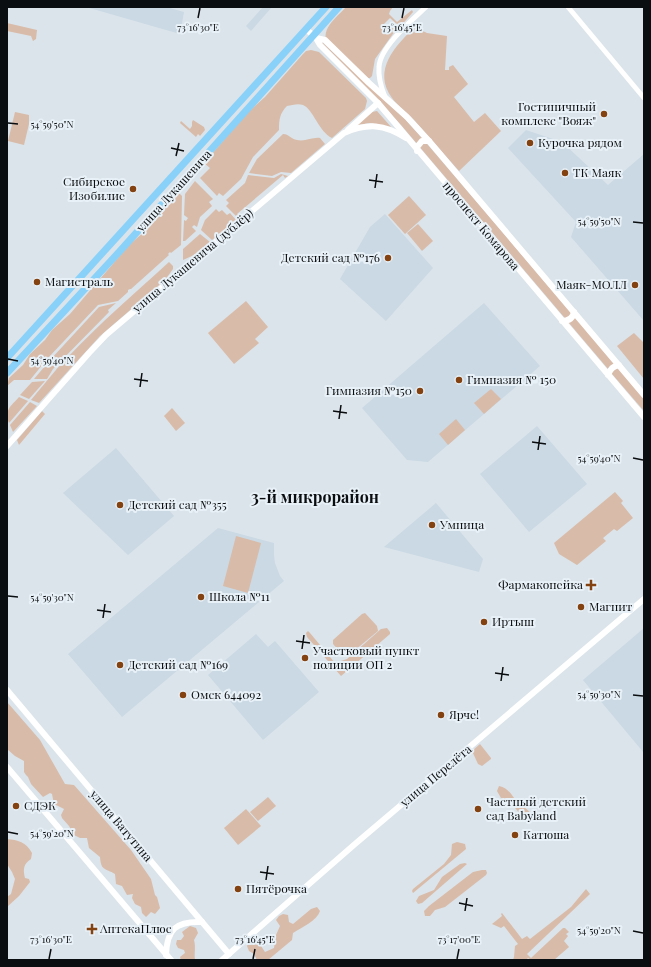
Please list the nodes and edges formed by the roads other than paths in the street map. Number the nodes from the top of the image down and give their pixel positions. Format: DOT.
graph roads {
  1 [pos="326,7"];
  2 [pos="339,7"];
  3 [pos="426,7"];
  4 [pos="568,7"];
  5 [pos="306,29"];
  6 [pos="315,36"];
  7 [pos="378,73"];
  8 [pos="369,83"];
  9 [pos="385,97"];
  10 [pos="644,98"];
  11 [pos="378,103"];
  12 [pos="344,134"];
  13 [pos="406,138"];
  14 [pos="429,141"];
  15 [pos="417,151"];
  16 [pos="574,312"];
  17 [pos="562,321"];
  18 [pos="7,358"];
  19 [pos="619,365"];
  20 [pos="7,373"];
  21 [pos="608,375"];
  22 [pos="644,395"];
  23 [pos="644,418"];
  24 [pos="7,446"];
  25 [pos="644,599"];
  26 [pos="7,690"];
  27 [pos="7,767"];
  28 [pos="202,922"];
  29 [pos="229,954"];
  30 [pos="168,958"];
  31 [pos="222,960"];
  1 -- 5 [label="main road, улица Лукашевича"];
  2 -- 6 [label="main road, улица Лукашевича"];
  3 -- 7 [label="street"];
  4 -- 10 [label="street"];
  5 -- 6 [label="main road, проспект Комарова"];
  5 -- 18 [label="main road, улица Лукашевича"];
  6 -- 8 [label="main road, проспект Комарова"];
  6 -- 11 [label="main road, проспект Комарова"];
  6 -- 20 [label="main road, улица Лукашевича"];
  7 -- 8 [label="street"];
  7 -- 9 [label="street"];
  8 -- 9 [label="main road, проспект Комарова"];
  9 -- 14 [label="main road, проспект Комарова"];
  11 -- 12 [label="main road"];
  11 -- 13 [label="main road, проспект Комарова"];
  12 -- 13 [label="main road, улица Лукашевича (дублёр)"];
  12 -- 24 [label="main road, улица Лукашевича (дублёр)"];
  13 -- 15 [label="main road, проспект Комарова"];
  14 -- 15 [label="main road"];
  14 -- 16 [label="main road, проспект Комарова"];
  15 -- 17 [label="main road, проспект Комарова"];
  16 -- 17 [label="main road"];
  16 -- 19 [label="main road, проспект Комарова"];
  17 -- 21 [label="main road, проспект Комарова"];
  19 -- 21 [label="main road"];
  19 -- 22 [label="main road, проспект Комарова"];
  21 -- 23 [label="main road, проспект Комарова"];
  25 -- 29 [label="main road, улица Перелёта"];
  26 -- 28 [label="main road, улица Ватутина"];
  27 -- 30 [label="main road"];
  28 -- 29 [label="main road, улица Ватутина"];
  28 -- 30 [label="main road"];
  29 -- 31 [label="main road"];
}
